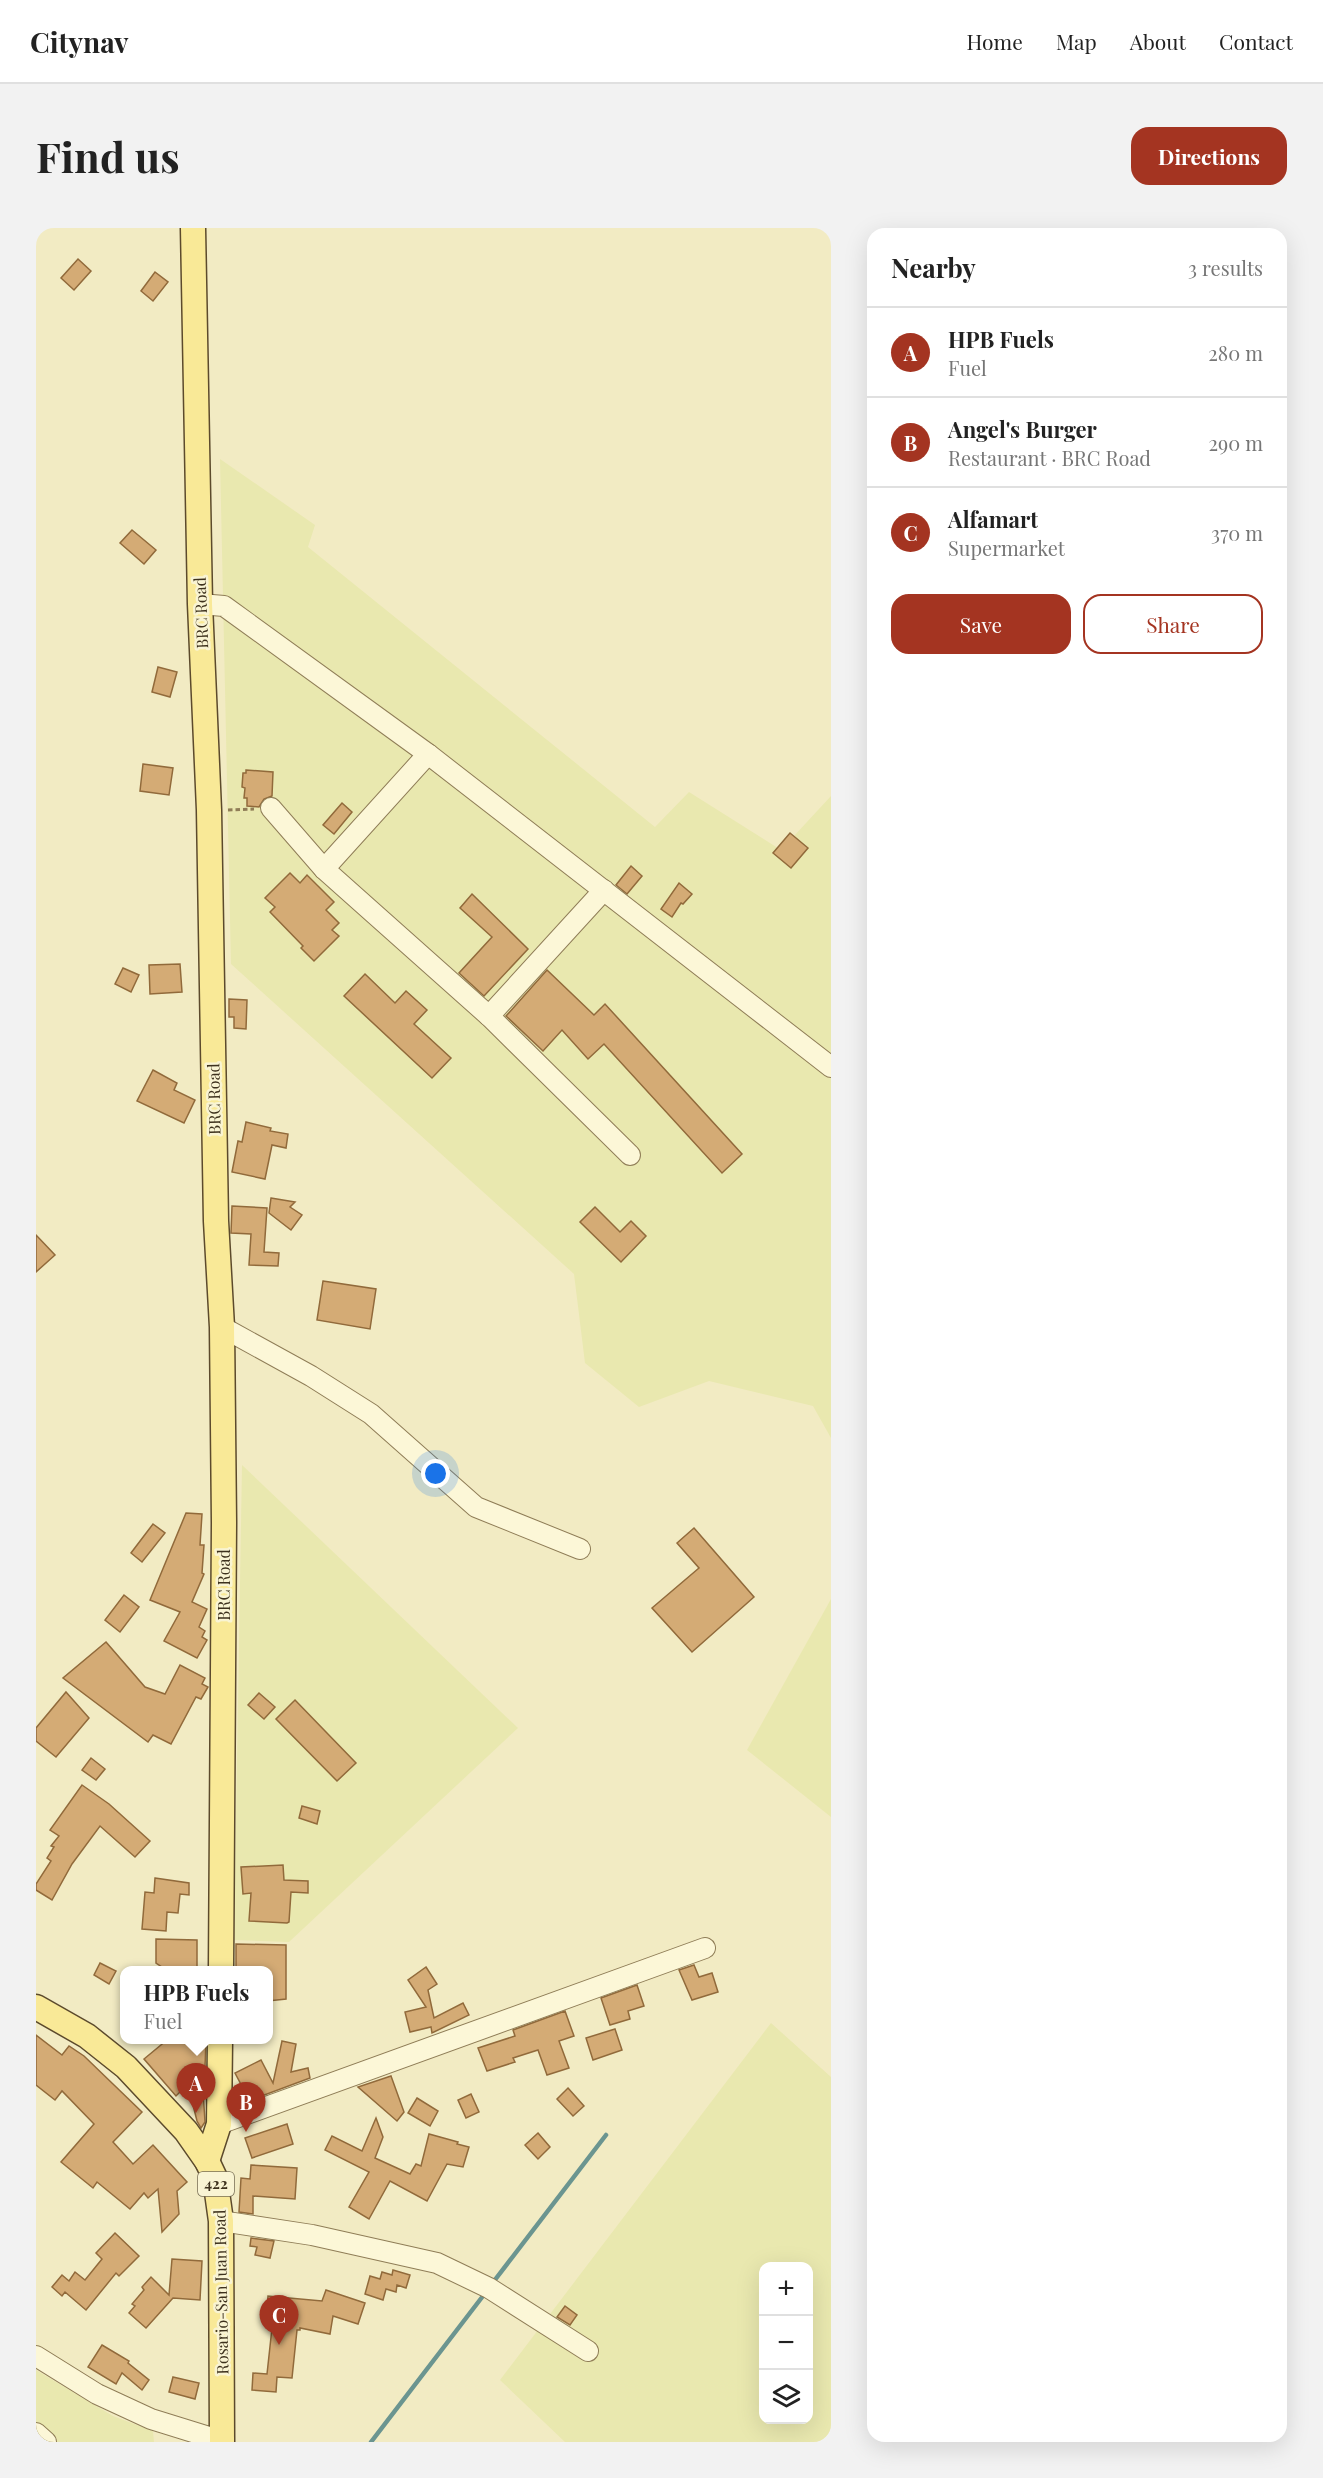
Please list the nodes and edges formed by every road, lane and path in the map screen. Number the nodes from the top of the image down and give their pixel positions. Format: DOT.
graph roads {
  1 [pos="193,228"];
  2 [pos="200,604"];
  3 [pos="428,754"];
  4 [pos="271,808"];
  5 [pos="209,810"];
  6 [pos="324,870"];
  7 [pos="604,890"];
  8 [pos="489,1016"];
  9 [pos="831,1067"];
  10 [pos="630,1155"];
  11 [pos="222,1327"];
  12 [pos="580,1549"];
  13 [pos="705,1948"];
  14 [pos="221,1966"];
  15 [pos="36,2007"];
  16 [pos="220,2044"];
  17 [pos="219,2124"];
  18 [pos="207,2161"];
  19 [pos="221,2221"];
  20 [pos="588,2351"];
  21 [pos="36,2356"];
  22 [pos="36,2433"];
  23 [pos="46,2442"];
  24 [pos="222,2442"];
  1 -- 2 [label="main road, BRC Road"];
  2 -- 3 [label="street"];
  2 -- 5 [label="main road, BRC Road"];
  3 -- 6 [label="street"];
  3 -- 7 [label="street"];
  4 -- 5 [label="path"];
  4 -- 6 [label="street"];
  5 -- 11 [label="main road, BRC Road"];
  6 -- 8 [label="street"];
  7 -- 8 [label="street"];
  7 -- 9 [label="street"];
  8 -- 10 [label="street"];
  11 -- 12 [label="street"];
  11 -- 14 [label="main road, BRC Road"];
  13 -- 17 [label="street"];
  15 -- 18 [label="main road, Rosario-San Juan Road / 422"];
  16 -- 17 [label="main road"];
  17 -- 18 [label="main road"];
  18 -- 19 [label="main road, Rosario-San Juan Road / 422"];
  19 -- 20 [label="street"];
  19 -- 24 [label="main road, Rosario-San Juan Road / 422"];
  21 -- 24 [label="street"];
  22 -- 23 [label="street"];
}
